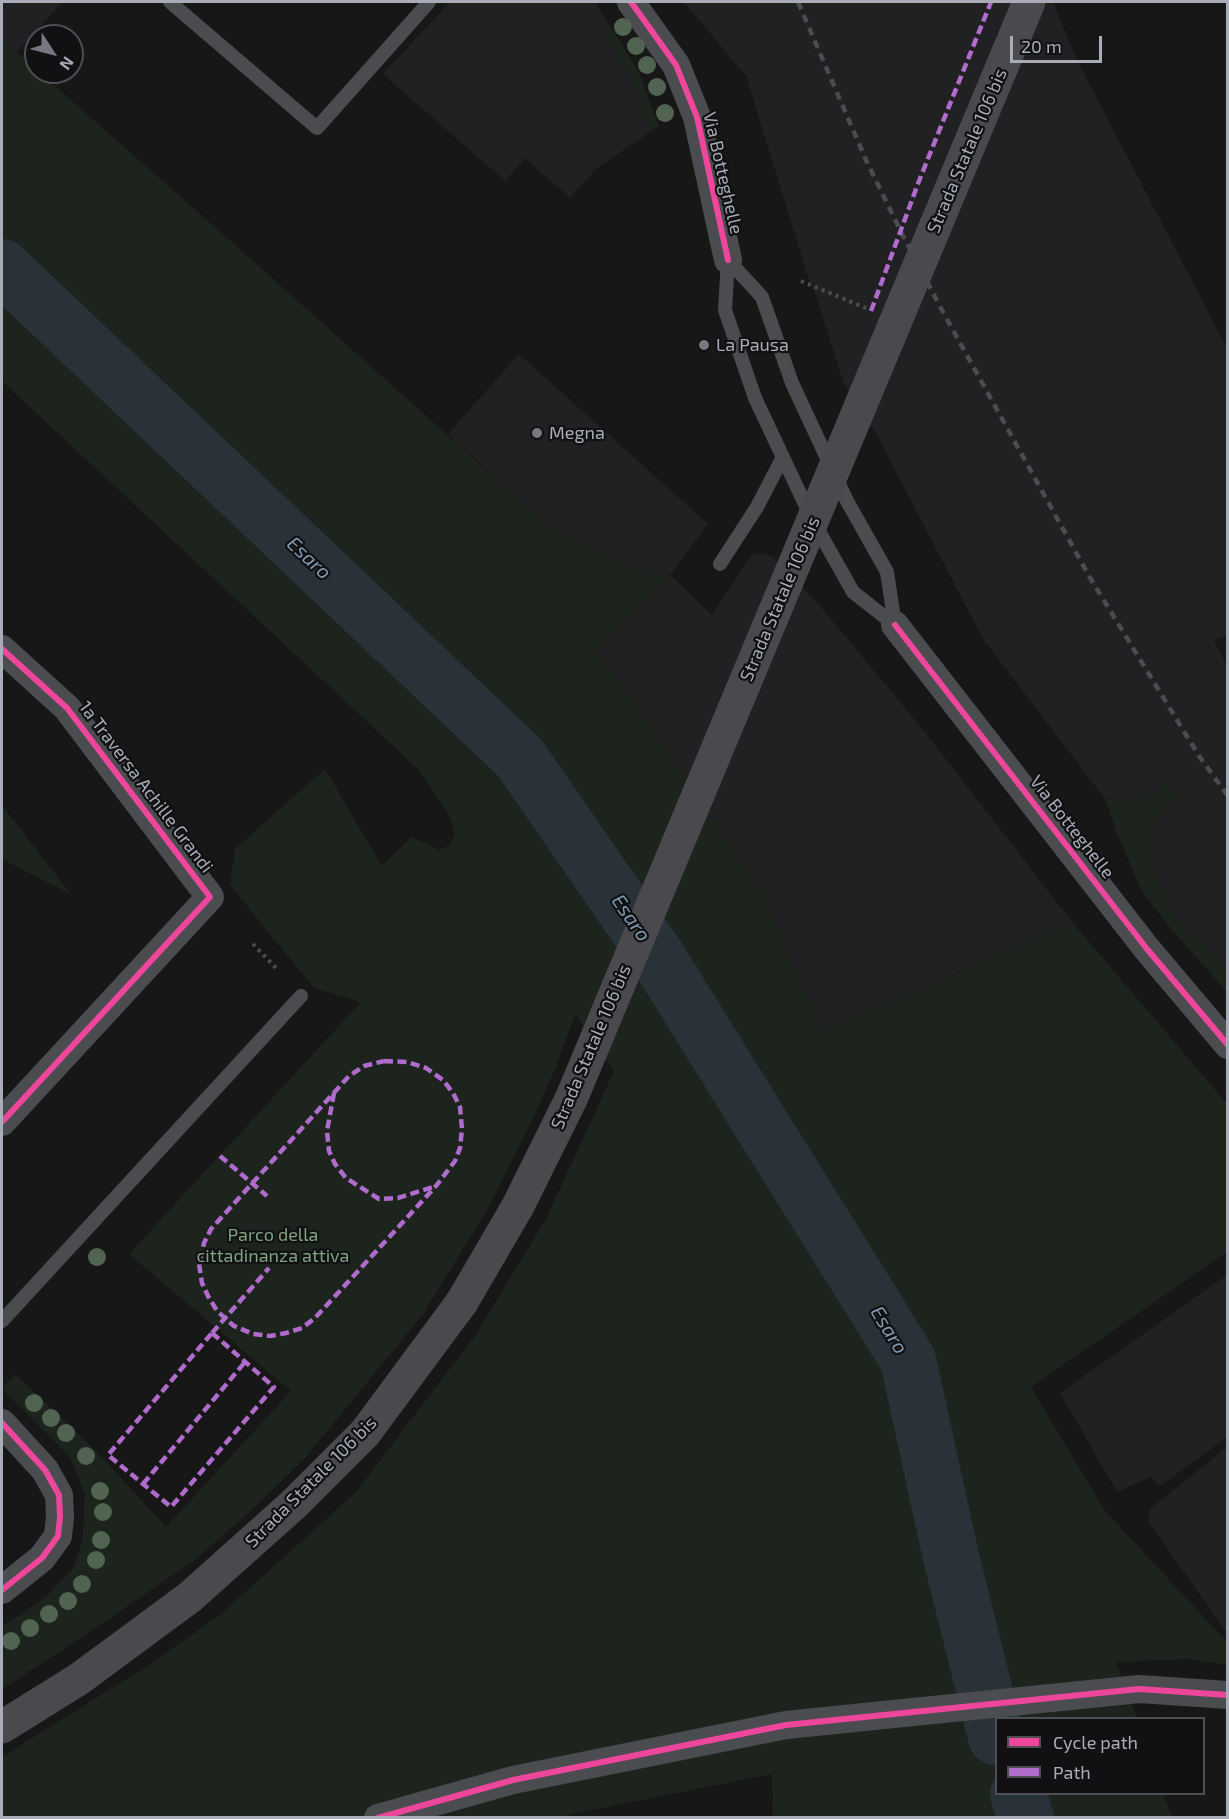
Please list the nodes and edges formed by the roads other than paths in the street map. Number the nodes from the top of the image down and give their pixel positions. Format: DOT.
graph roads {
  1 [pos="170,2"];
  2 [pos="429,2"];
  3 [pos="631,2"];
  4 [pos="1029,2"];
  5 [pos="728,260"];
  6 [pos="783,457"];
  7 [pos="720,564"];
  8 [pos="895,625"];
  9 [pos="2,649"];
  10 [pos="301,996"];
  11 [pos="1227,1045"];
  12 [pos="2,1122"];
  13 [pos="2,1321"];
  14 [pos="2,1423"];
  15 [pos="2,1590"];
  16 [pos="1227,1695"];
  17 [pos="2,1727"];
  18 [pos="378,1818"];
  1 -- 2 [label="lane"];
  3 -- 5 [label="street, Via Botteghelle"];
  4 -- 17 [label="main road, Strada Statale 106 bis, bridge"];
  5 -- 6 [label="lane"];
  5 -- 8 [label="lane"];
  6 -- 7 [label="lane"];
  6 -- 8 [label="lane"];
  8 -- 11 [label="street, Via Botteghelle"];
  9 -- 12 [label="street, 1a Traversa Achille Grandi"];
  10 -- 13 [label="lane"];
  14 -- 15 [label="street"];
  16 -- 18 [label="street"];
}
